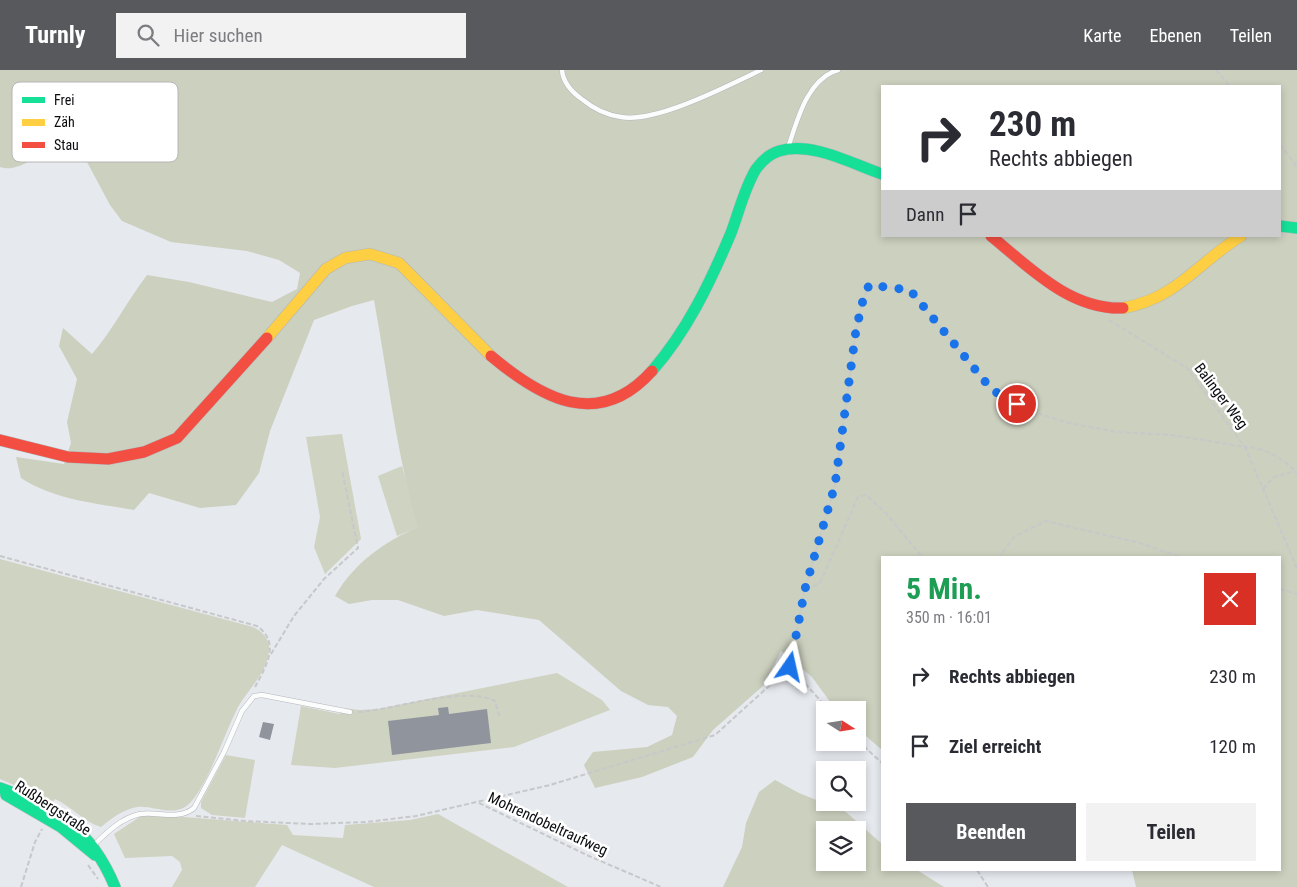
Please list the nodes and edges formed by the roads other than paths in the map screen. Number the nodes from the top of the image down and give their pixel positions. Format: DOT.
graph roads {
  1 [pos="562,70"];
  2 [pos="761,70"];
  3 [pos="838,70"];
  4 [pos="787,150"];
  5 [pos="881,174"];
  6 [pos="1281,226"];
  7 [pos="1297,228"];
  8 [pos="992,237"];
  9 [pos="1240,237"];
  10 [pos="0,440"];
  11 [pos="350,712"];
  12 [pos="0,790"];
  13 [pos="91,847"];
  14 [pos="115,887"];
  1 -- 2 [label="lane"];
  3 -- 4 [label="lane"];
  4 -- 5 [label="street"];
  4 -- 10 [label="street"];
  6 -- 7 [label="street"];
  8 -- 9 [label="street"];
  11 -- 13 [label="lane"];
  12 -- 13 [label="street, Rußbergstraße"];
  13 -- 14 [label="street, Rußbergstraße"];
}
